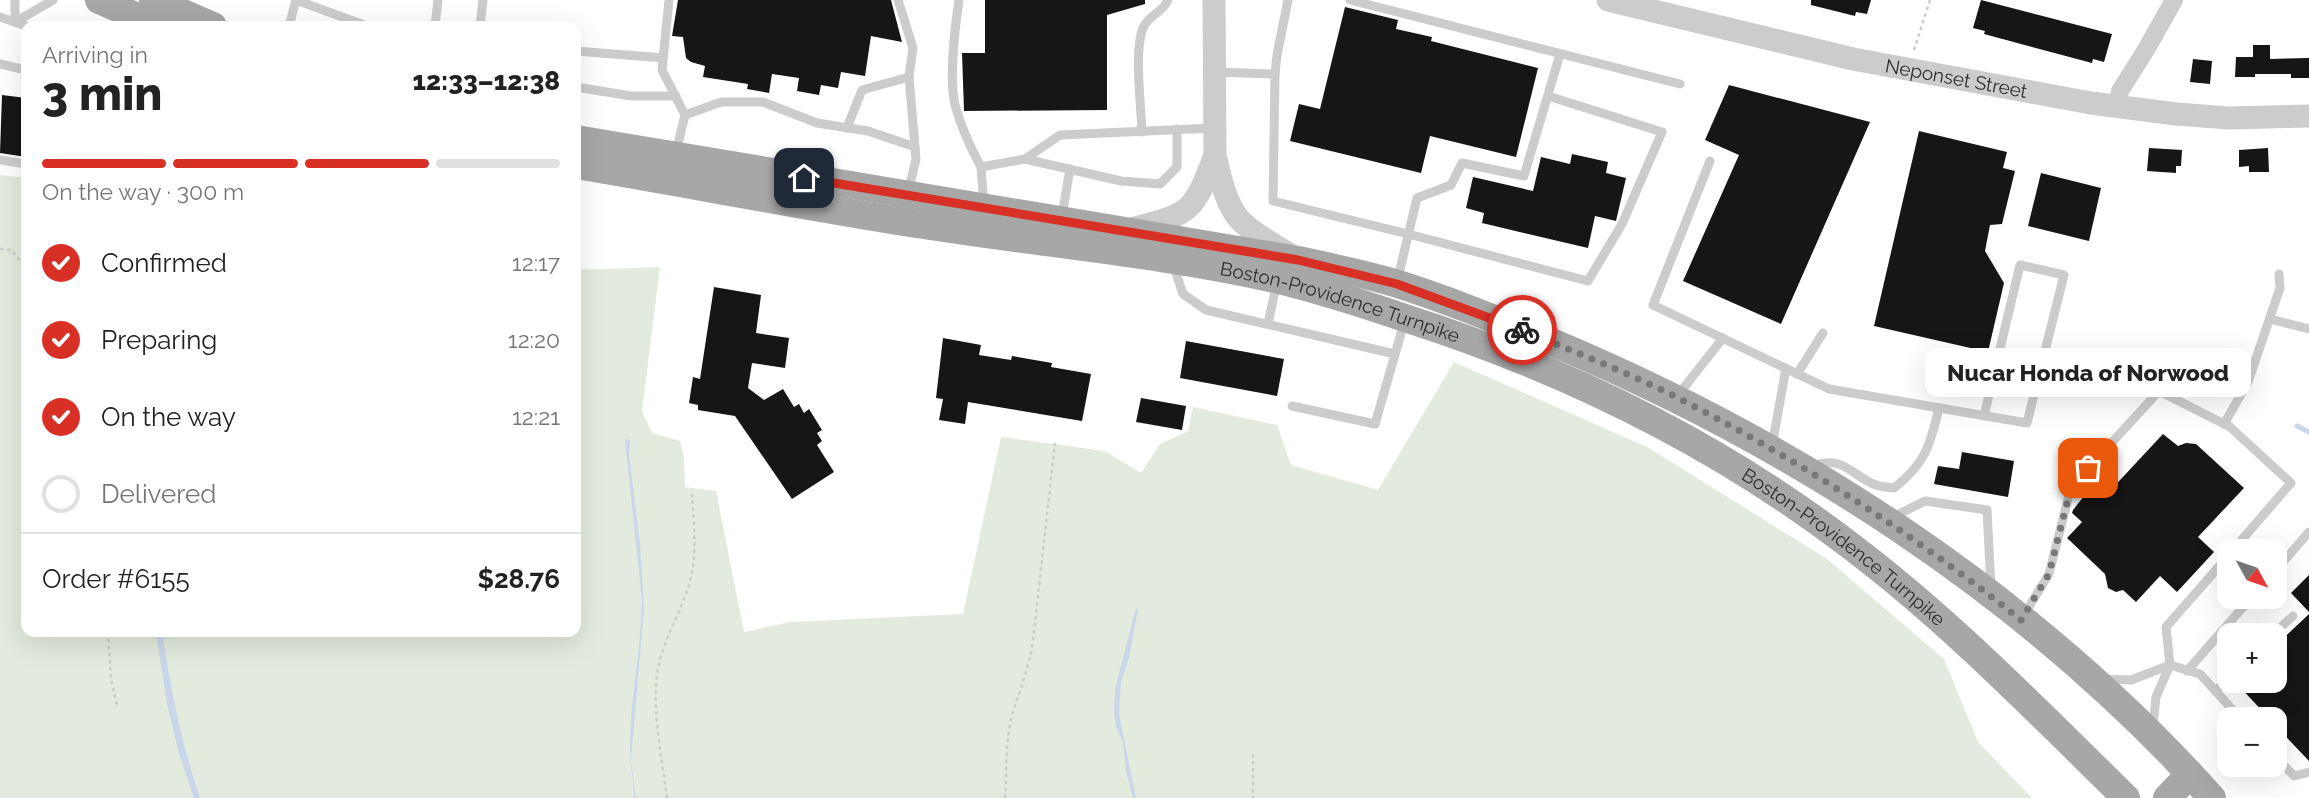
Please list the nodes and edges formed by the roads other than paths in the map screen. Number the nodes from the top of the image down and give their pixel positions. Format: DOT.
graph roads {
  1 [pos="15,0"];
  2 [pos="53,0"];
  3 [pos="99,0"];
  4 [pos="438,0"];
  5 [pos="483,0"];
  6 [pos="669,0"];
  7 [pos="898,0"];
  8 [pos="960,0"];
  9 [pos="1168,0"];
  10 [pos="1213,0"];
  11 [pos="1288,0"];
  12 [pos="1350,0"];
  13 [pos="1608,0"];
  14 [pos="304,1"];
  15 [pos="2171,1"];
  16 [pos="1669,7"];
  17 [pos="140,14"];
  18 [pos="0,17"];
  19 [pos="183,21"];
  20 [pos="290,21"];
  21 [pos="354,21"];
  22 [pos="436,21"];
  23 [pos="481,21"];
  24 [pos="15,22"];
  25 [pos="21,24"];
  26 [pos="581,51"];
  27 [pos="1560,54"];
  28 [pos="663,58"];
  29 [pos="0,64"];
  30 [pos="21,69"];
  31 [pos="1215,72"];
  32 [pos="1275,74"];
  33 [pos="909,77"];
  34 [pos="1681,84"];
  35 [pos="581,88"];
  36 [pos="676,96"];
  37 [pos="1548,96"];
  38 [pos="2118,107"];
  39 [pos="685,115"];
  40 [pos="2309,116"];
  41 [pos="1216,127"];
  42 [pos="847,128"];
  43 [pos="1177,130"];
  44 [pos="1142,132"];
  45 [pos="581,140"];
  46 [pos="915,147"];
  47 [pos="1215,155"];
  48 [pos="675,157"];
  49 [pos="1025,159"];
  50 [pos="0,160"];
  51 [pos="1710,162"];
  52 [pos="21,163"];
  53 [pos="581,165"];
  54 [pos="981,167"];
  55 [pos="1070,169"];
  56 [pos="908,194"];
  57 [pos="985,207"];
  58 [pos="1062,219"];
  59 [pos="1128,230"];
  60 [pos="1408,234"];
  61 [pos="1298,260"];
  62 [pos="1172,261"];
  63 [pos="2279,274"];
  64 [pos="1277,280"];
  65 [pos="1397,284"];
  66 [pos="1406,318"];
  67 [pos="2270,319"];
  68 [pos="1268,324"];
  69 [pos="2309,329"];
  70 [pos="1823,333"];
  71 [pos="1723,338"];
  72 [pos="1395,355"];
  73 [pos="1786,368"];
  74 [pos="1797,374"];
  75 [pos="1676,397"];
  76 [pos="1292,405"];
  77 [pos="1939,408"];
  78 [pos="1984,416"];
  79 [pos="2224,424"];
  80 [pos="1772,450"];
  81 [pos="1806,469"];
  82 [pos="1886,520"];
  83 [pos="2309,533"];
  84 [pos="2243,539"];
  85 [pos="2287,558"];
  86 [pos="2217,569"];
  87 [pos="1992,596"];
  88 [pos="2241,609"];
  89 [pos="2293,616"];
  90 [pos="2021,620"];
  91 [pos="2285,623"];
  92 [pos="2170,665"];
  93 [pos="2187,670"];
  94 [pos="2091,678"];
  95 [pos="2215,691"];
  96 [pos="2230,707"];
  97 [pos="2151,735"];
  98 [pos="2287,769"];
  99 [pos="2309,772"];
  100 [pos="2190,774"];
  101 [pos="2126,798"];
  102 [pos="2167,798"];
  103 [pos="2212,798"];
  1 -- 24 [label="lane"];
  2 -- 24 [label="lane"];
  3 -- 17 [label="main road"];
  4 -- 22 [label="lane"];
  5 -- 23 [label="lane"];
  6 -- 28 [label="lane"];
  7 -- 33 [label="lane"];
  8 -- 54 [label="lane"];
  9 -- 44 [label="lane"];
  10 -- 31 [label="street"];
  11 -- 32 [label="lane"];
  12 -- 27 [label="lane"];
  13 -- 16 [label="street, Neponset Street"];
  14 -- 20 [label="lane"];
  14 -- 21 [label="lane"];
  15 -- 38 [label="street"];
  16 -- 38 [label="street, Neponset Street"];
  17 -- 19 [label="main road"];
  18 -- 24 [label="lane"];
  24 -- 25 [label="lane"];
  26 -- 28 [label="lane"];
  27 -- 34 [label="lane"];
  27 -- 37 [label="lane"];
  28 -- 36 [label="lane"];
  29 -- 30 [label="lane"];
  31 -- 32 [label="lane"];
  31 -- 41 [label="street"];
  32 -- 60 [label="lane"];
  33 -- 42 [label="lane"];
  33 -- 46 [label="lane"];
  35 -- 36 [label="lane"];
  36 -- 39 [label="lane"];
  37 -- 60 [label="lane"];
  37 -- 60 [label="lane"];
  38 -- 40 [label="street, Neponset Street"];
  39 -- 42 [label="lane"];
  39 -- 48 [label="lane"];
  41 -- 43 [label="lane"];
  41 -- 47 [label="street"];
  42 -- 46 [label="lane"];
  43 -- 44 [label="lane"];
  43 -- 55 [label="lane"];
  44 -- 49 [label="lane"];
  45 -- 48 [label="main road, Boston-Providence Turnpike"];
  46 -- 56 [label="lane"];
  47 -- 59 [label="street"];
  47 -- 61 [label="street"];
  48 -- 56 [label="main road, Boston-Providence Turnpike"];
  49 -- 54 [label="lane"];
  49 -- 55 [label="lane"];
  50 -- 52 [label="lane"];
  51 -- 71 [label="lane"];
  53 -- 62 [label="main road, Boston-Providence Turnpike"];
  54 -- 57 [label="lane"];
  55 -- 58 [label="lane"];
  56 -- 57 [label="main road, Boston-Providence Turnpike"];
  57 -- 58 [label="main road, Boston-Providence Turnpike"];
  58 -- 59 [label="main road, Boston-Providence Turnpike"];
  59 -- 61 [label="main road, Boston-Providence Turnpike"];
  60 -- 65 [label="lane"];
  61 -- 65 [label="main road, Boston-Providence Turnpike"];
  62 -- 64 [label="main road, Boston-Providence Turnpike"];
  62 -- 68 [label="lane"];
  63 -- 67 [label="lane"];
  64 -- 66 [label="main road, Boston-Providence Turnpike"];
  64 -- 68 [label="lane"];
  65 -- 75 [label="main road, Boston-Providence Turnpike"];
  66 -- 72 [label="lane"];
  66 -- 101 [label="main road, Boston-Providence Turnpike"];
  67 -- 69 [label="lane"];
  67 -- 79 [label="lane"];
  68 -- 72 [label="lane"];
  70 -- 74 [label="lane"];
  71 -- 73 [label="lane"];
  71 -- 75 [label="lane"];
  72 -- 76 [label="lane"];
  73 -- 74 [label="lane"];
  73 -- 80 [label="lane"];
  74 -- 77 [label="lane"];
  75 -- 80 [label="main road, Boston-Providence Turnpike"];
  77 -- 78 [label="lane"];
  77 -- 81 [label="lane"];
  78 -- 78 [label="lane"];
  79 -- 84 [label="lane"];
  79 -- 90 [label="lane"];
  80 -- 81 [label="main road, Boston-Providence Turnpike"];
  81 -- 82 [label="main road, Boston-Providence Turnpike"];
  82 -- 87 [label="main road, Boston-Providence Turnpike"];
  82 -- 87 [label="lane"];
  83 -- 85 [label="lane"];
  86 -- 92 [label="lane"];
  87 -- 90 [label="main road, Boston-Providence Turnpike"];
  88 -- 93 [label="lane"];
  89 -- 91 [label="lane"];
  90 -- 94 [label="main road, Boston-Providence Turnpike"];
  92 -- 93 [label="lane"];
  92 -- 94 [label="lane"];
  92 -- 97 [label="lane"];
  93 -- 95 [label="lane"];
  94 -- 97 [label="main road, Boston-Providence Turnpike"];
  95 -- 96 [label="lane"];
  97 -- 100 [label="main road, Boston-Providence Turnpike"];
  98 -- 99 [label="lane"];
  100 -- 102 [label="main road"];
  100 -- 103 [label="main road, Boston-Providence Turnpike"];
}
